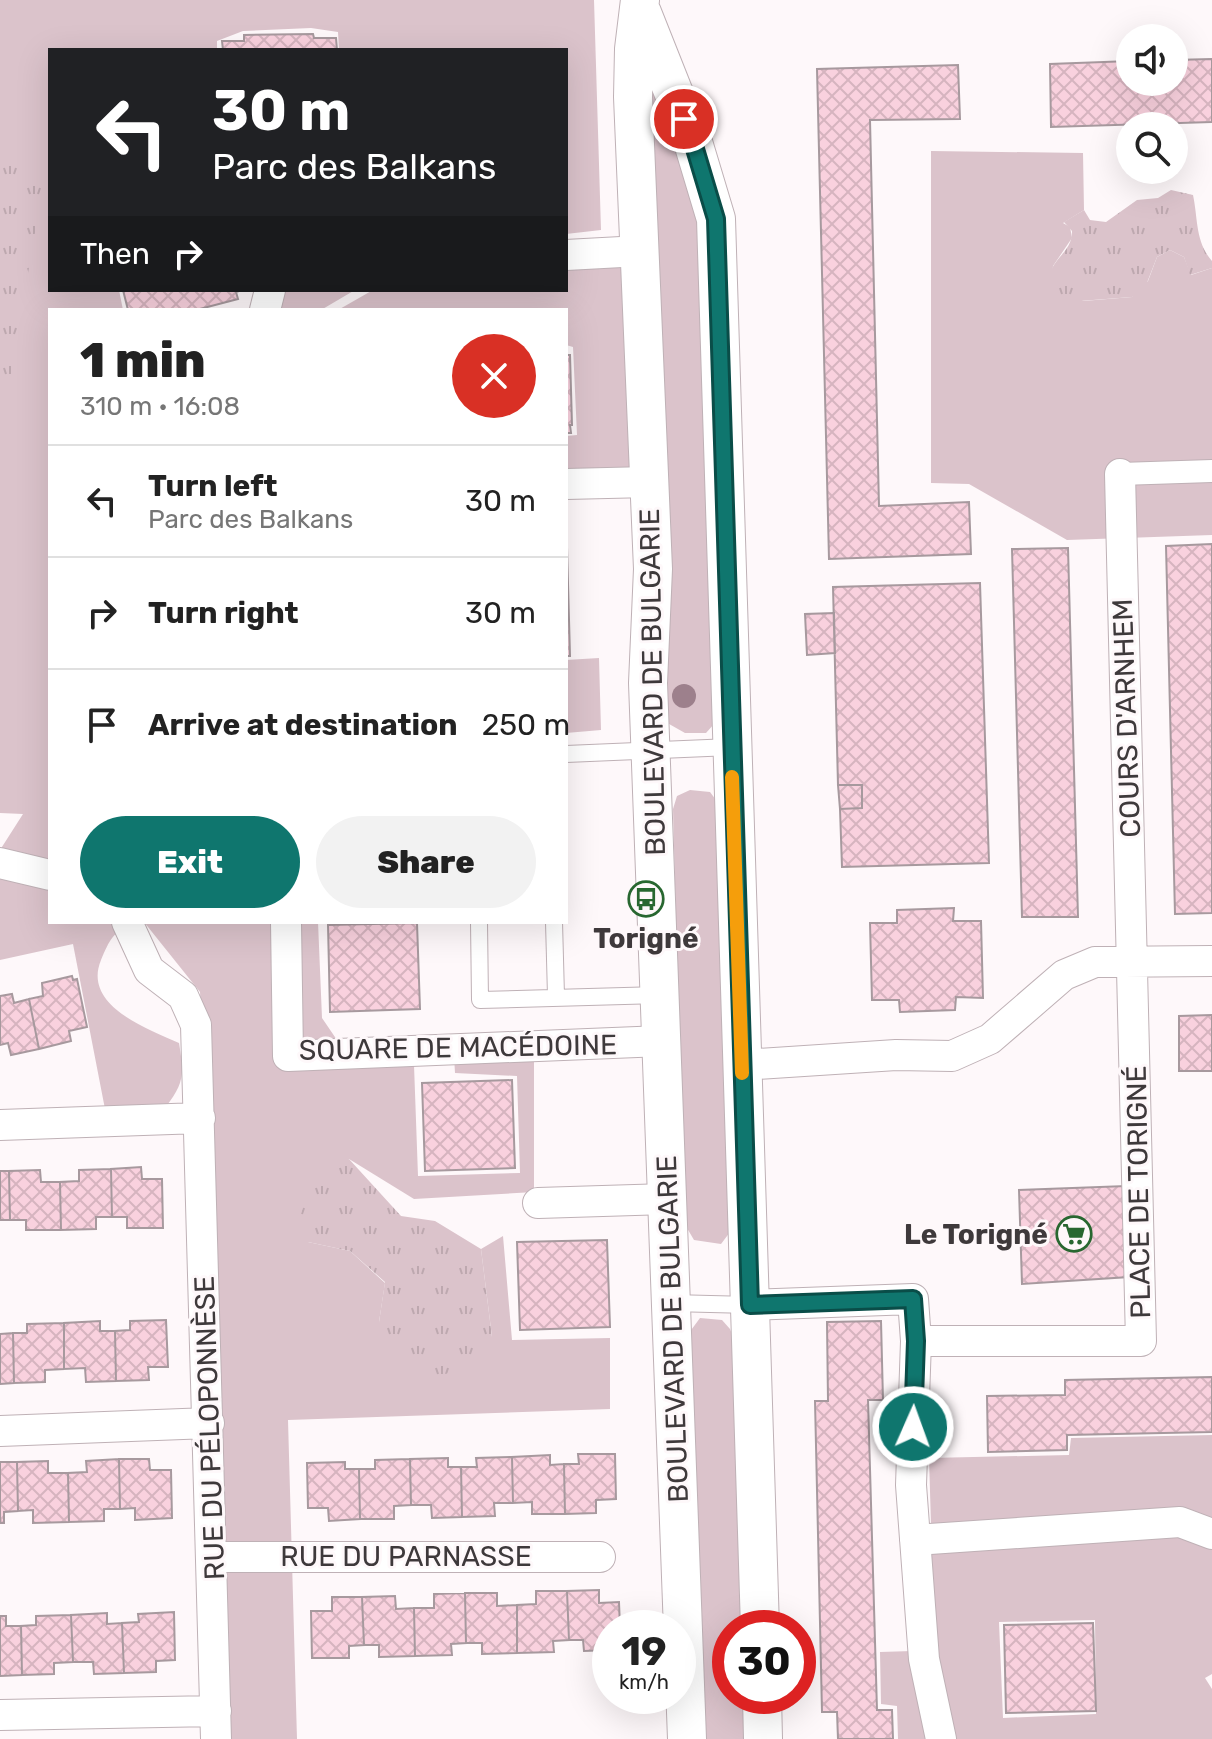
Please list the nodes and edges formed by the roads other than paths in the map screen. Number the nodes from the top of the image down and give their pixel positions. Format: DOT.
graph roads {
  1 [pos="640,5"];
  2 [pos="640,251"];
  3 [pos="568,255"];
  4 [pos="1212,471"];
  5 [pos="1120,474"];
  6 [pos="649,482"];
  7 [pos="568,484"];
  8 [pos="731,747"];
  9 [pos="651,749"];
  10 [pos="568,754"];
  11 [pos="0,863"];
  12 [pos="48,875"];
  13 [pos="128,924"];
  14 [pos="286,924"];
  15 [pos="479,924"];
  16 [pos="554,924"];
  17 [pos="1133,961"];
  18 [pos="1212,961"];
  19 [pos="660,995"];
  20 [pos="556,996"];
  21 [pos="662,1041"];
  22 [pos="742,1065"];
  23 [pos="200,1118"];
  24 [pos="0,1125"];
  25 [pos="667,1199"];
  26 [pos="538,1203"];
  27 [pos="671,1303"];
  28 [pos="750,1305"];
  29 [pos="916,1341"];
  30 [pos="209,1423"];
  31 [pos="0,1431"];
  32 [pos="1212,1534"];
  33 [pos="915,1540"];
  34 [pos="212,1557"];
  35 [pos="600,1557"];
  36 [pos="759,1610"];
  37 [pos="762,1714"];
  38 [pos="0,1715"];
  39 [pos="216,1725"];
  40 [pos="687,1739"];
  41 [pos="763,1739"];
  42 [pos="941,1739"];
  1 -- 2 [label="street, BOULEVARD DE BULGARIE"];
  1 -- 8 [label="street, BOULEVARD DE BULGARIE"];
  2 -- 3 [label="street"];
  2 -- 6 [label="street, BOULEVARD DE BULGARIE"];
  4 -- 5 [label="street"];
  5 -- 17 [label="street, COURS D'ARNHEM"];
  6 -- 7 [label="street"];
  6 -- 9 [label="street, BOULEVARD DE BULGARIE"];
  8 -- 9 [label="lane"];
  8 -- 22 [label="street, BOULEVARD DE BULGARIE"];
  9 -- 10 [label="lane"];
  9 -- 19 [label="street, BOULEVARD DE BULGARIE"];
  11 -- 12 [label="street"];
  13 -- 23 [label="street, RUE DU PÉLOPONNÈSE"];
  14 -- 21 [label="street, SQUARE DE MACÉDOINE"];
  15 -- 20 [label="lane"];
  16 -- 20 [label="lane"];
  17 -- 18 [label="street"];
  17 -- 22 [label="street"];
  17 -- 29 [label="street, PLACE DE TORIGNÉ"];
  19 -- 20 [label="lane"];
  19 -- 21 [label="street, BOULEVARD DE BULGARIE"];
  21 -- 25 [label="street, BOULEVARD DE BULGARIE"];
  22 -- 28 [label="street, BOULEVARD DE BULGARIE"];
  23 -- 24 [label="street"];
  23 -- 30 [label="street, RUE DU PÉLOPONNÈSE"];
  25 -- 26 [label="street"];
  25 -- 27 [label="street, BOULEVARD DE BULGARIE"];
  27 -- 28 [label="lane"];
  27 -- 40 [label="street, BOULEVARD DE BULGARIE"];
  28 -- 29 [label="street"];
  28 -- 36 [label="street, BOULEVARD DE BULGARIE"];
  29 -- 33 [label="street"];
  30 -- 31 [label="street"];
  30 -- 34 [label="street, RUE DU PÉLOPONNÈSE"];
  32 -- 33 [label="street"];
  33 -- 42 [label="street"];
  34 -- 35 [label="street, RUE DU PARNASSE"];
  34 -- 39 [label="street, RUE DU PÉLOPONNÈSE"];
  37 -- 41 [label="street"];
  38 -- 39 [label="street"];
}
